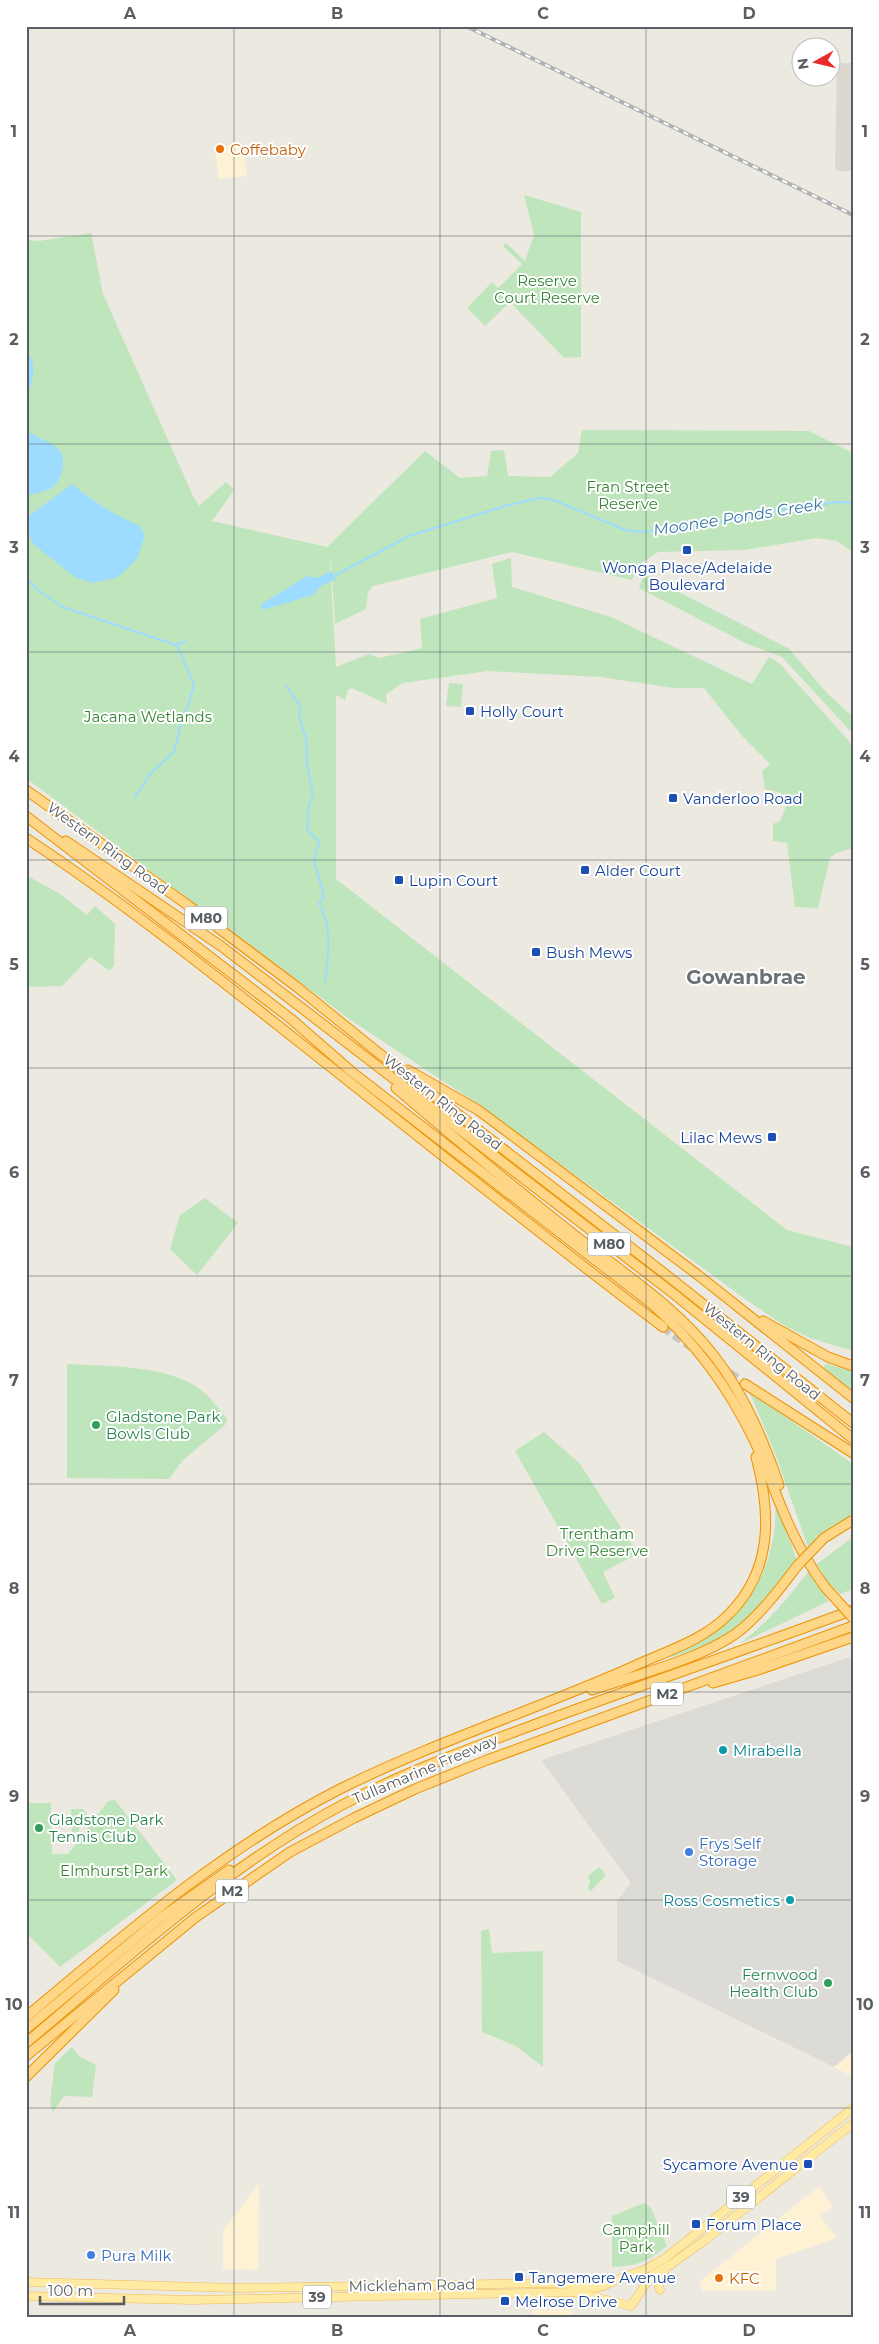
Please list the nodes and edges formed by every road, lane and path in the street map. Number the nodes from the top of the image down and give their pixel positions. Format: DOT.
graph roads {
  1 [pos="26,790"];
  2 [pos="26,816"];
  3 [pos="26,838"];
  4 [pos="204,967"];
  5 [pos="380,1054"];
  6 [pos="361,1056"];
  7 [pos="352,1072"];
  8 [pos="723,1295"];
  9 [pos="663,1327"];
  10 [pos="853,1366"];
  11 [pos="746,1384"];
  12 [pos="853,1398"];
  13 [pos="744,1421"];
  14 [pos="853,1423"];
  15 [pos="853,1439"];
  16 [pos="853,1453"];
  17 [pos="853,1520"];
  18 [pos="796,1539"];
  19 [pos="853,1610"];
  20 [pos="853,1618"];
  21 [pos="853,1626"];
  22 [pos="853,1637"];
  23 [pos="514,1716"];
  24 [pos="587,1725"];
  25 [pos="323,1816"];
  26 [pos="148,1956"];
  27 [pos="94,1960"];
  28 [pos="26,2012"];
  29 [pos="26,2017"];
  30 [pos="26,2029"];
  31 [pos="26,2043"];
  32 [pos="26,2056"];
  33 [pos="26,2077"];
  34 [pos="853,2108"];
  35 [pos="853,2123"];
  36 [pos="779,2166"];
  37 [pos="787,2175"];
  38 [pos="668,2266"];
  39 [pos="625,2276"];
  40 [pos="615,2281"];
  41 [pos="26,2282"];
  42 [pos="38,2283"];
  43 [pos="500,2284"];
  44 [pos="645,2284"];
  45 [pos="175,2286"];
  46 [pos="365,2286"];
  47 [pos="660,2290"];
  48 [pos="500,2295"];
  49 [pos="26,2296"];
  50 [pos="38,2296"];
  51 [pos="365,2297"];
  52 [pos="192,2300"];
  53 [pos="608,2300"];
  1 -- 5 [label="highway, Western Ring Road / M80"];
  2 -- 6 [label="highway, Western Ring Road / M80"];
  2 -- 7 [label="highway"];
  3 -- 4 [label="highway"];
  4 -- 7 [label="highway"];
  4 -- 9 [label="highway"];
  5 -- 8 [label="highway"];
  5 -- 14 [label="highway, Western Ring Road / M80"];
  6 -- 15 [label="highway, Western Ring Road / M80"];
  6 -- 18 [label="highway"];
  7 -- 13 [label="highway"];
  8 -- 10 [label="highway"];
  8 -- 12 [label="highway"];
  11 -- 16 [label="highway"];
  13 -- 18 [label="highway"];
  13 -- 23 [label="highway"];
  17 -- 23 [label="highway, bridge"];
  18 -- 20 [label="highway, bridge"];
  19 -- 25 [label="highway, Tullamarine Freeway / M2"];
  21 -- 24 [label="highway, Tullamarine Freeway / M2"];
  22 -- 24 [label="highway"];
  23 -- 27 [label="highway"];
  24 -- 26 [label="highway, Tullamarine Freeway / M2"];
  25 -- 30 [label="highway"];
  25 -- 31 [label="highway, Tullamarine Freeway / M2"];
  26 -- 32 [label="highway, Tullamarine Freeway / M2"];
  26 -- 33 [label="highway"];
  27 -- 28 [label="highway"];
  27 -- 29 [label="highway"];
  34 -- 36 [label="main road, 39"];
  35 -- 37 [label="main road, 39"];
  36 -- 37 [label="main road"];
  36 -- 39 [label="main road, 39"];
  37 -- 38 [label="main road, 39"];
  38 -- 44 [label="main road, 39"];
  38 -- 47 [label="main road"];
  39 -- 40 [label="main road, 39"];
  39 -- 44 [label="main road"];
  40 -- 43 [label="main road, Mickleham Road / 39"];
  40 -- 53 [label="main road"];
  41 -- 42 [label="main road, Mickleham Road / 39"];
  42 -- 45 [label="main road, Mickleham Road / 39"];
  42 -- 50 [label="main road"];
  43 -- 46 [label="main road, Mickleham Road / 39"];
  43 -- 48 [label="main road"];
  44 -- 53 [label="main road, 39"];
  45 -- 46 [label="main road, Mickleham Road / 39"];
  45 -- 52 [label="main road"];
  46 -- 51 [label="main road"];
  48 -- 51 [label="main road, Mickleham Road / 39"];
  48 -- 53 [label="main road, Mickleham Road / 39"];
  49 -- 50 [label="main road, Mickleham Road / 39"];
  50 -- 52 [label="main road, Mickleham Road / 39"];
  51 -- 52 [label="main road, Mickleham Road / 39"];
}
